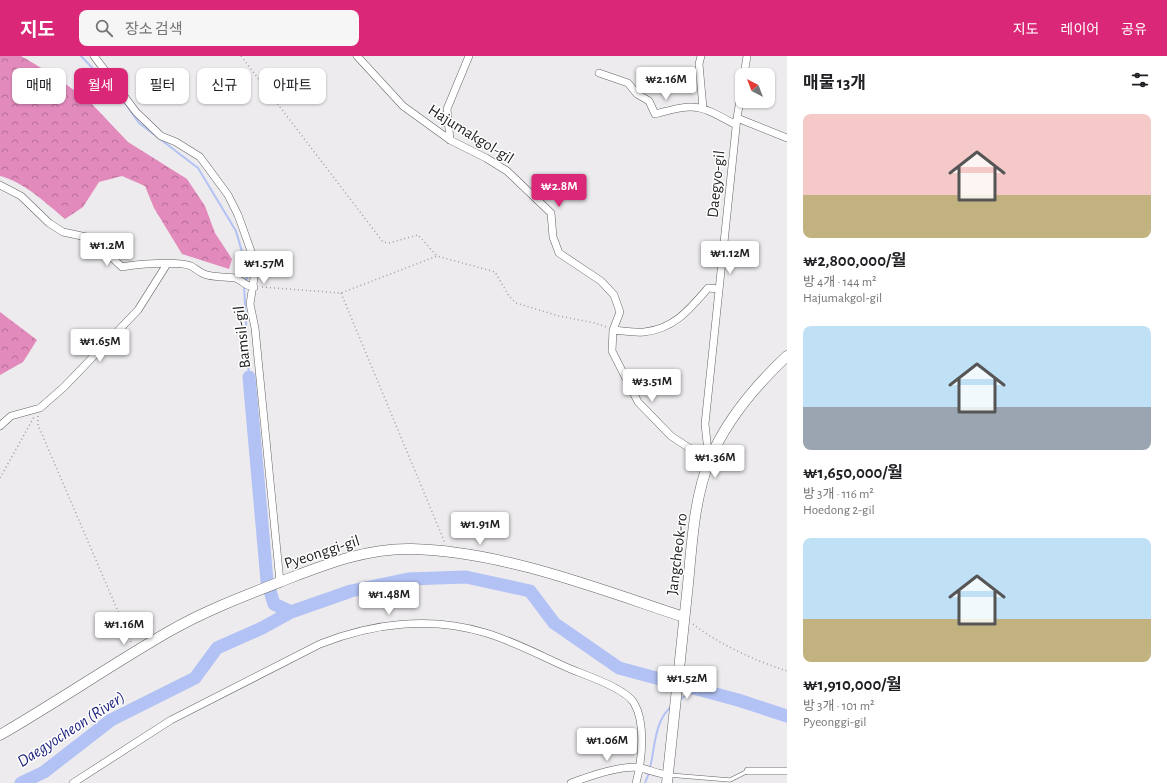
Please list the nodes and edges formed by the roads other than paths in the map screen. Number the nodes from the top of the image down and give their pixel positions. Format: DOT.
graph roads {
  1 [pos="94,56"];
  2 [pos="357,56"];
  3 [pos="469,56"];
  4 [pos="701,56"];
  5 [pos="747,56"];
  6 [pos="745,68"];
  7 [pos="599,73"];
  8 [pos="703,108"];
  9 [pos="739,108"];
  10 [pos="737,121"];
  11 [pos="787,138"];
  12 [pos="450,140"];
  13 [pos="2,188"];
  14 [pos="167,264"];
  15 [pos="252,287"];
  16 [pos="719,289"];
  17 [pos="613,330"];
  18 [pos="787,356"];
  19 [pos="0,426"];
  20 [pos="709,461"];
  21 [pos="273,585"];
  22 [pos="684,618"];
  23 [pos="0,735"];
  24 [pos="642,768"];
  25 [pos="748,771"];
  26 [pos="787,771"];
  27 [pos="668,775"];
  28 [pos="73,783"];
  29 [pos="571,783"];
  30 [pos="636,783"];
  1 -- 15 [label="street, Bamsil-gil"];
  2 -- 12 [label="street, Hajumakgol-gil"];
  3 -- 12 [label="street"];
  4 -- 8 [label="street"];
  5 -- 6 [label="street"];
  7 -- 8 [label="street"];
  8 -- 10 [label="street"];
  9 -- 10 [label="street, Daegyo-gil"];
  10 -- 11 [label="street"];
  10 -- 16 [label="street, Daegyo-gil"];
  12 -- 17 [label="street, Hajumakgol-gil"];
  13 -- 14 [label="street"];
  14 -- 15 [label="street"];
  14 -- 19 [label="street"];
  15 -- 21 [label="street, Bamsil-gil"];
  16 -- 17 [label="street"];
  16 -- 20 [label="street, Daegyo-gil"];
  17 -- 20 [label="street, Hajumakgol-gil"];
  18 -- 20 [label="main road, Jangcheok-ro"];
  20 -- 22 [label="main road, Jangcheok-ro"];
  21 -- 22 [label="main road, Pyeonggi-gil"];
  21 -- 23 [label="main road, Pyeonggi-gil"];
  22 -- 27 [label="main road, Jangcheok-ro"];
  24 -- 27 [label="street"];
  24 -- 28 [label="street"];
  24 -- 29 [label="street"];
  24 -- 30 [label="street"];
  25 -- 26 [label="street"];
  25 -- 27 [label="lane"];
}
